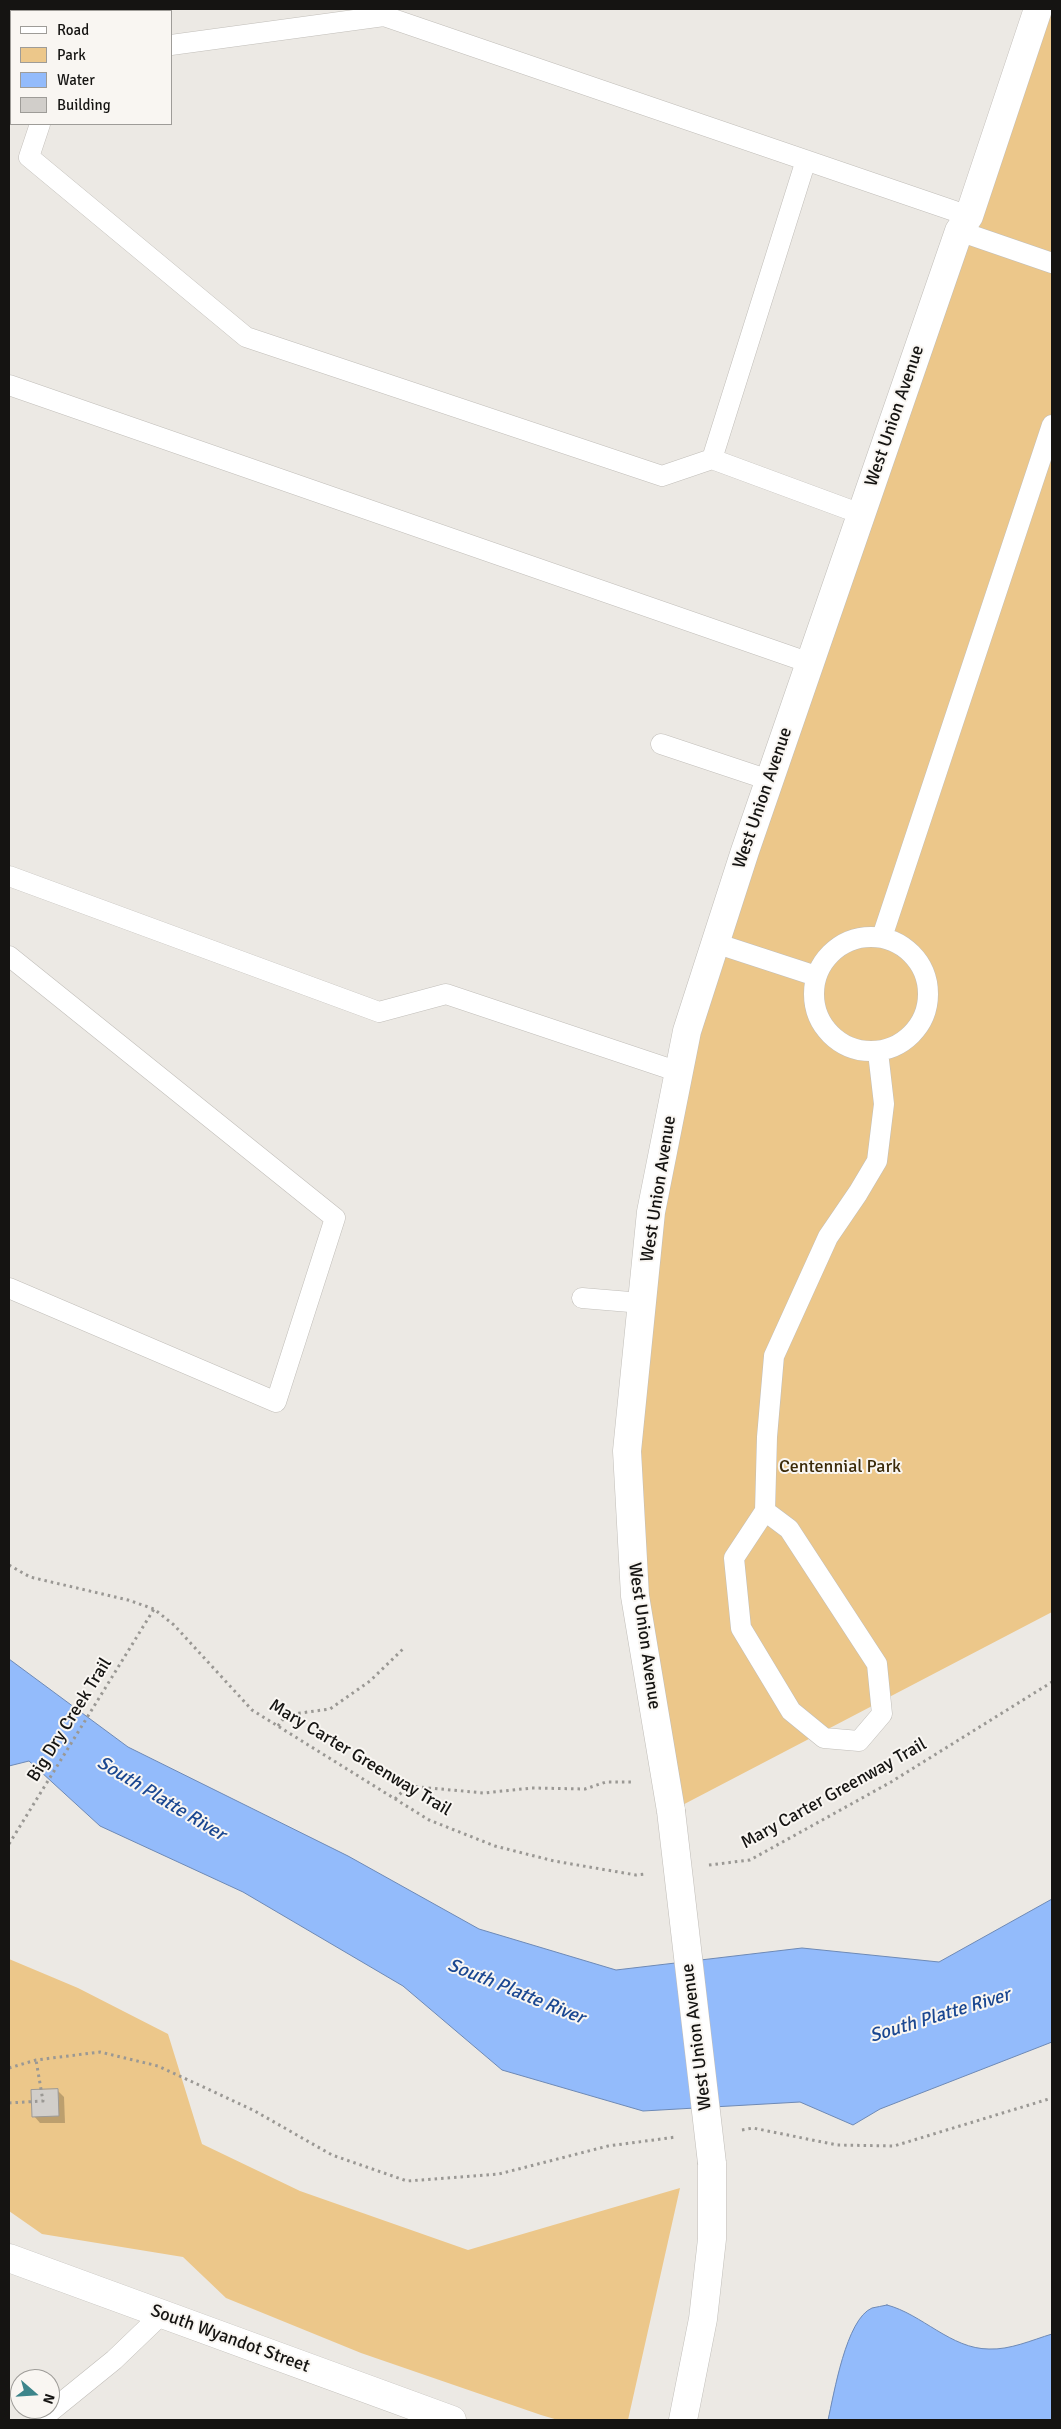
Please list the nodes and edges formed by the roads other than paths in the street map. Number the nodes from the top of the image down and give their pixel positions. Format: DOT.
graph roads {
  1 [pos="1038,9"];
  2 [pos="172,45"];
  3 [pos="40,125"];
  4 [pos="806,160"];
  5 [pos="964,223"];
  6 [pos="1052,263"];
  7 [pos="9,385"];
  8 [pos="1052,425"];
  9 [pos="712,459"];
  10 [pos="861,514"];
  11 [pos="810,663"];
  12 [pos="661,744"];
  13 [pos="769,780"];
  14 [pos="9,876"];
  15 [pos="882,937"];
  16 [pos="715,943"];
  17 [pos="9,956"];
  18 [pos="816,976"];
  19 [pos="878,1052"];
  20 [pos="679,1072"];
  21 [pos="9,1288"];
  22 [pos="582,1298"];
  23 [pos="642,1303"];
  24 [pos="765,1510"];
  25 [pos="9,2258"];
  26 [pos="162,2314"];
  27 [pos="40,2420"];
  28 [pos="452,2420"];
  29 [pos="683,2420"];
  1 -- 5 [label="street, West Union Avenue"];
  2 -- 4 [label="lane"];
  3 -- 9 [label="lane"];
  4 -- 5 [label="lane"];
  4 -- 9 [label="lane"];
  5 -- 6 [label="lane"];
  5 -- 10 [label="street, West Union Avenue"];
  7 -- 11 [label="lane"];
  8 -- 15 [label="lane"];
  9 -- 10 [label="lane"];
  10 -- 11 [label="street, West Union Avenue"];
  11 -- 13 [label="street, West Union Avenue"];
  12 -- 13 [label="lane"];
  13 -- 16 [label="street, West Union Avenue"];
  14 -- 20 [label="lane"];
  15 -- 18 [label="lane"];
  15 -- 19 [label="lane"];
  16 -- 18 [label="lane"];
  16 -- 20 [label="street, West Union Avenue"];
  17 -- 21 [label="lane"];
  18 -- 19 [label="lane"];
  19 -- 24 [label="lane"];
  20 -- 23 [label="street, West Union Avenue"];
  22 -- 23 [label="lane"];
  23 -- 29 [label="street, West Union Avenue, bridge"];
  24 -- 24 [label="lane"];
  25 -- 26 [label="street, South Wyandot Street"];
  26 -- 27 [label="lane"];
  26 -- 28 [label="street, South Wyandot Street"];
}
